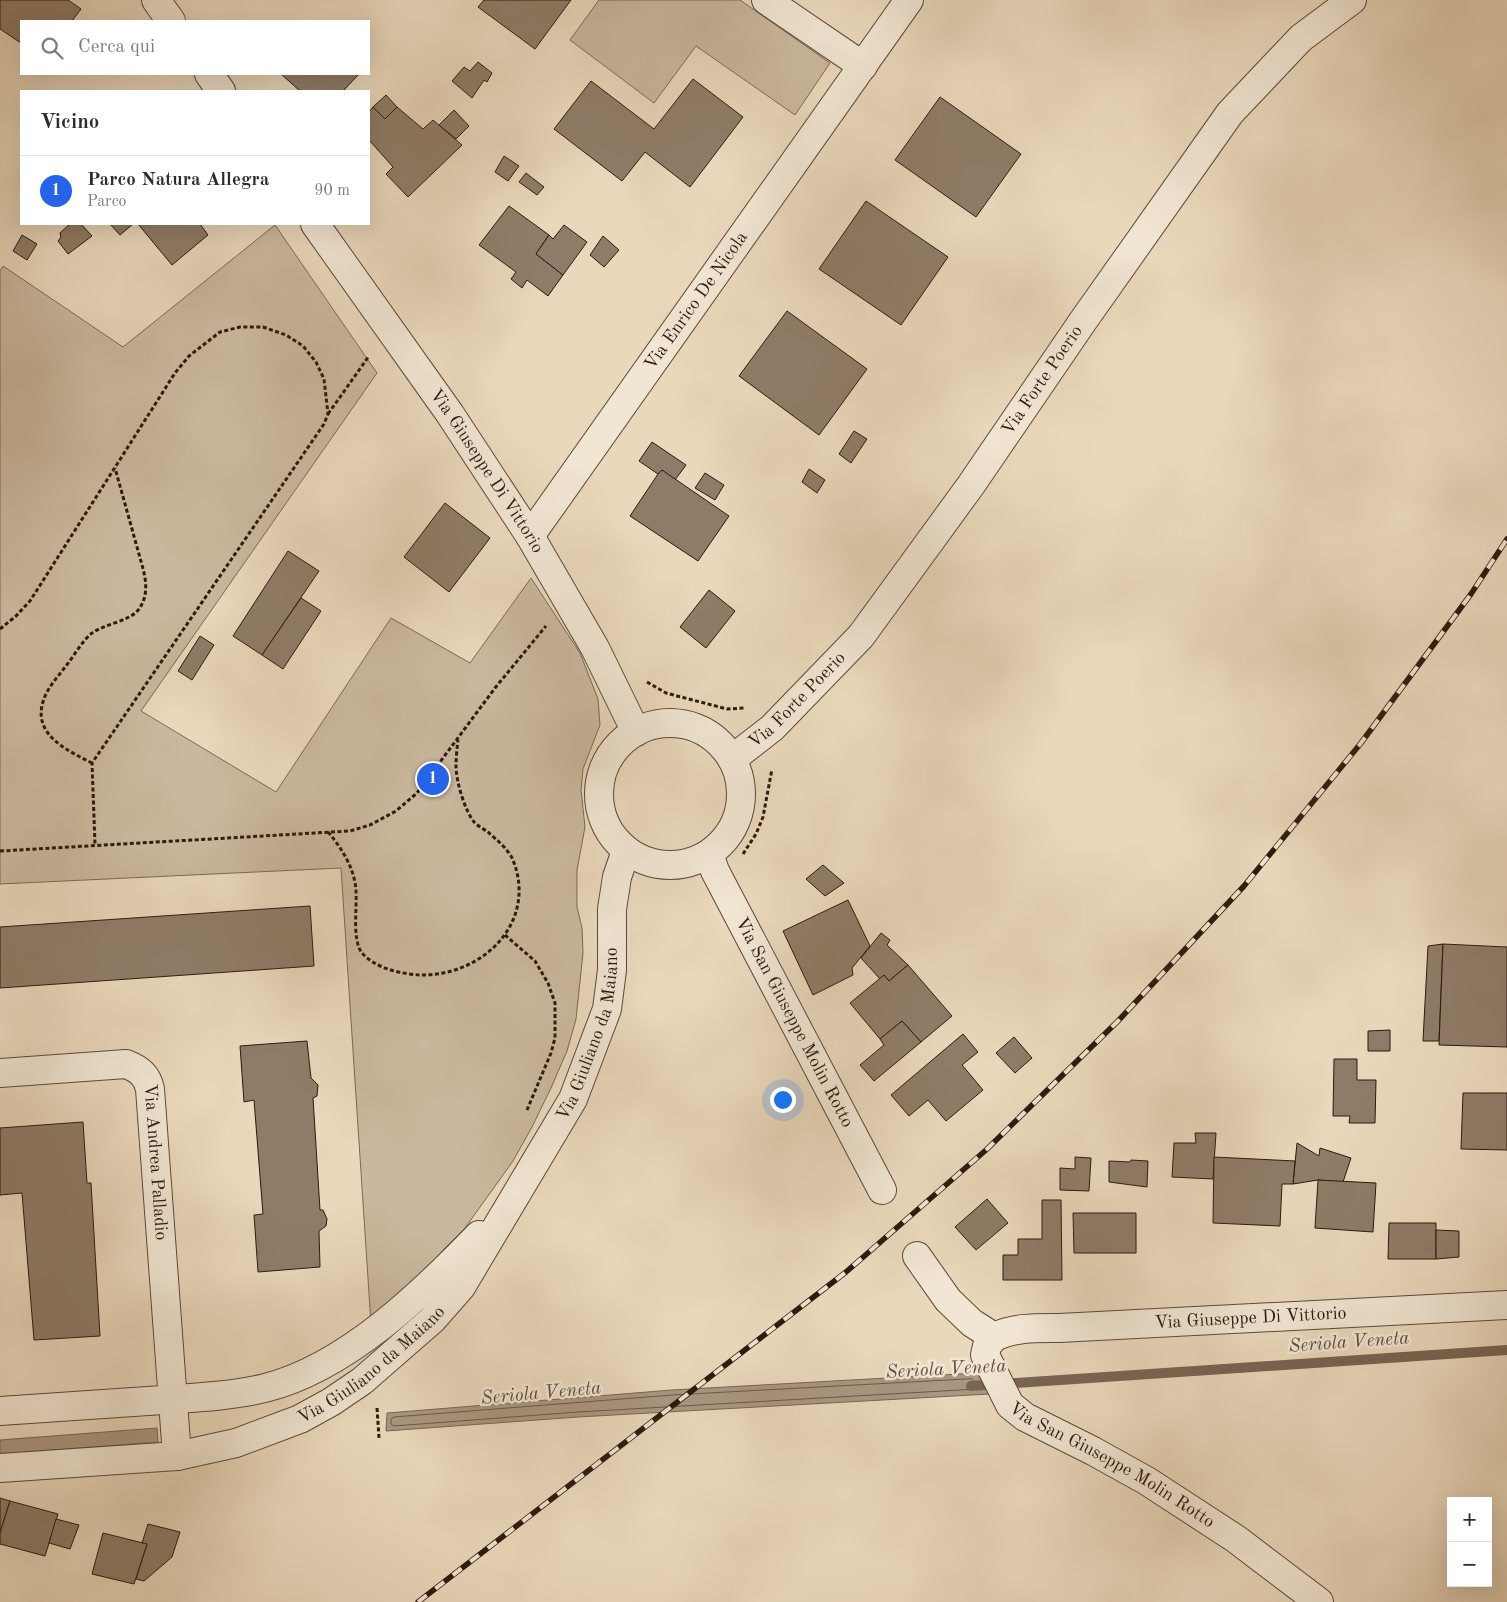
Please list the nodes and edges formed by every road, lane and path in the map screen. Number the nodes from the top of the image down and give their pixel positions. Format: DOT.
graph roads {
  1 [pos="156,0"];
  2 [pos="766,0"];
  3 [pos="909,0"];
  4 [pos="1352,0"];
  5 [pos="170,20"];
  6 [pos="863,66"];
  7 [pos="210,75"];
  8 [pos="220,90"];
  9 [pos="316,225"];
  10 [pos="396,338"];
  11 [pos="328,414"];
  12 [pos="115,468"];
  13 [pos="530,536"];
  14 [pos="567,601"];
  15 [pos="0,629"];
  16 [pos="646,681"];
  17 [pos="749,707"];
  18 [pos="636,732"];
  19 [pos="458,740"];
  20 [pos="732,759"];
  21 [pos="92,763"];
  22 [pos="328,832"];
  23 [pos="95,846"];
  24 [pos="0,851"];
  25 [pos="626,851"];
  26 [pos="709,854"];
  27 [pos="505,935"];
  28 [pos="0,1073"];
  29 [pos="525,1115"];
  30 [pos="882,1190"];
  31 [pos="512,1201"];
  32 [pos="917,1256"];
  33 [pos="1507,1305"];
  34 [pos="990,1346"];
  35 [pos="172,1399"];
  36 [pos="377,1399"];
  37 [pos="0,1411"];
  38 [pos="379,1438"];
  39 [pos="176,1456"];
  40 [pos="0,1468"];
  41 [pos="1318,1602"];
  1 -- 5 [label="street"];
  2 -- 6 [label="street"];
  3 -- 6 [label="street, Via Enrico De Nicola"];
  4 -- 20 [label="street, Via Forte Poerio"];
  6 -- 13 [label="street, Via Enrico De Nicola"];
  7 -- 8 [label="street"];
  9 -- 10 [label="street, Via Giuseppe Di Vittorio"];
  10 -- 11 [label="path"];
  10 -- 13 [label="street, Via Giuseppe Di Vittorio"];
  11 -- 12 [label="path"];
  11 -- 21 [label="path"];
  12 -- 15 [label="path"];
  12 -- 21 [label="path"];
  13 -- 14 [label="street, Via Giuseppe Di Vittorio"];
  14 -- 18 [label="street, Via Giuseppe Di Vittorio"];
  14 -- 19 [label="path"];
  16 -- 17 [label="path"];
  18 -- 20 [label="street"];
  18 -- 25 [label="street"];
  19 -- 22 [label="path"];
  19 -- 27 [label="path"];
  20 -- 26 [label="street"];
  21 -- 23 [label="path"];
  22 -- 23 [label="path"];
  22 -- 27 [label="path"];
  23 -- 24 [label="path"];
  25 -- 26 [label="street"];
  25 -- 31 [label="street, Via Giuliano da Maiano"];
  26 -- 30 [label="street, Via San Giuseppe Molin Rotto"];
  27 -- 29 [label="path"];
  28 -- 35 [label="street, Via Andrea Palladio"];
  31 -- 35 [label="street, Via Giuliano da Maiano"];
  31 -- 39 [label="street, Via Giuliano da Maiano"];
  32 -- 34 [label="street"];
  33 -- 34 [label="street, Via Giuseppe Di Vittorio"];
  34 -- 41 [label="street, Via San Giuseppe Molin Rotto"];
  35 -- 37 [label="street, Via Giuliano da Maiano"];
  35 -- 39 [label="street"];
  36 -- 38 [label="path"];
  39 -- 40 [label="street, Via Giuliano da Maiano"];
}
